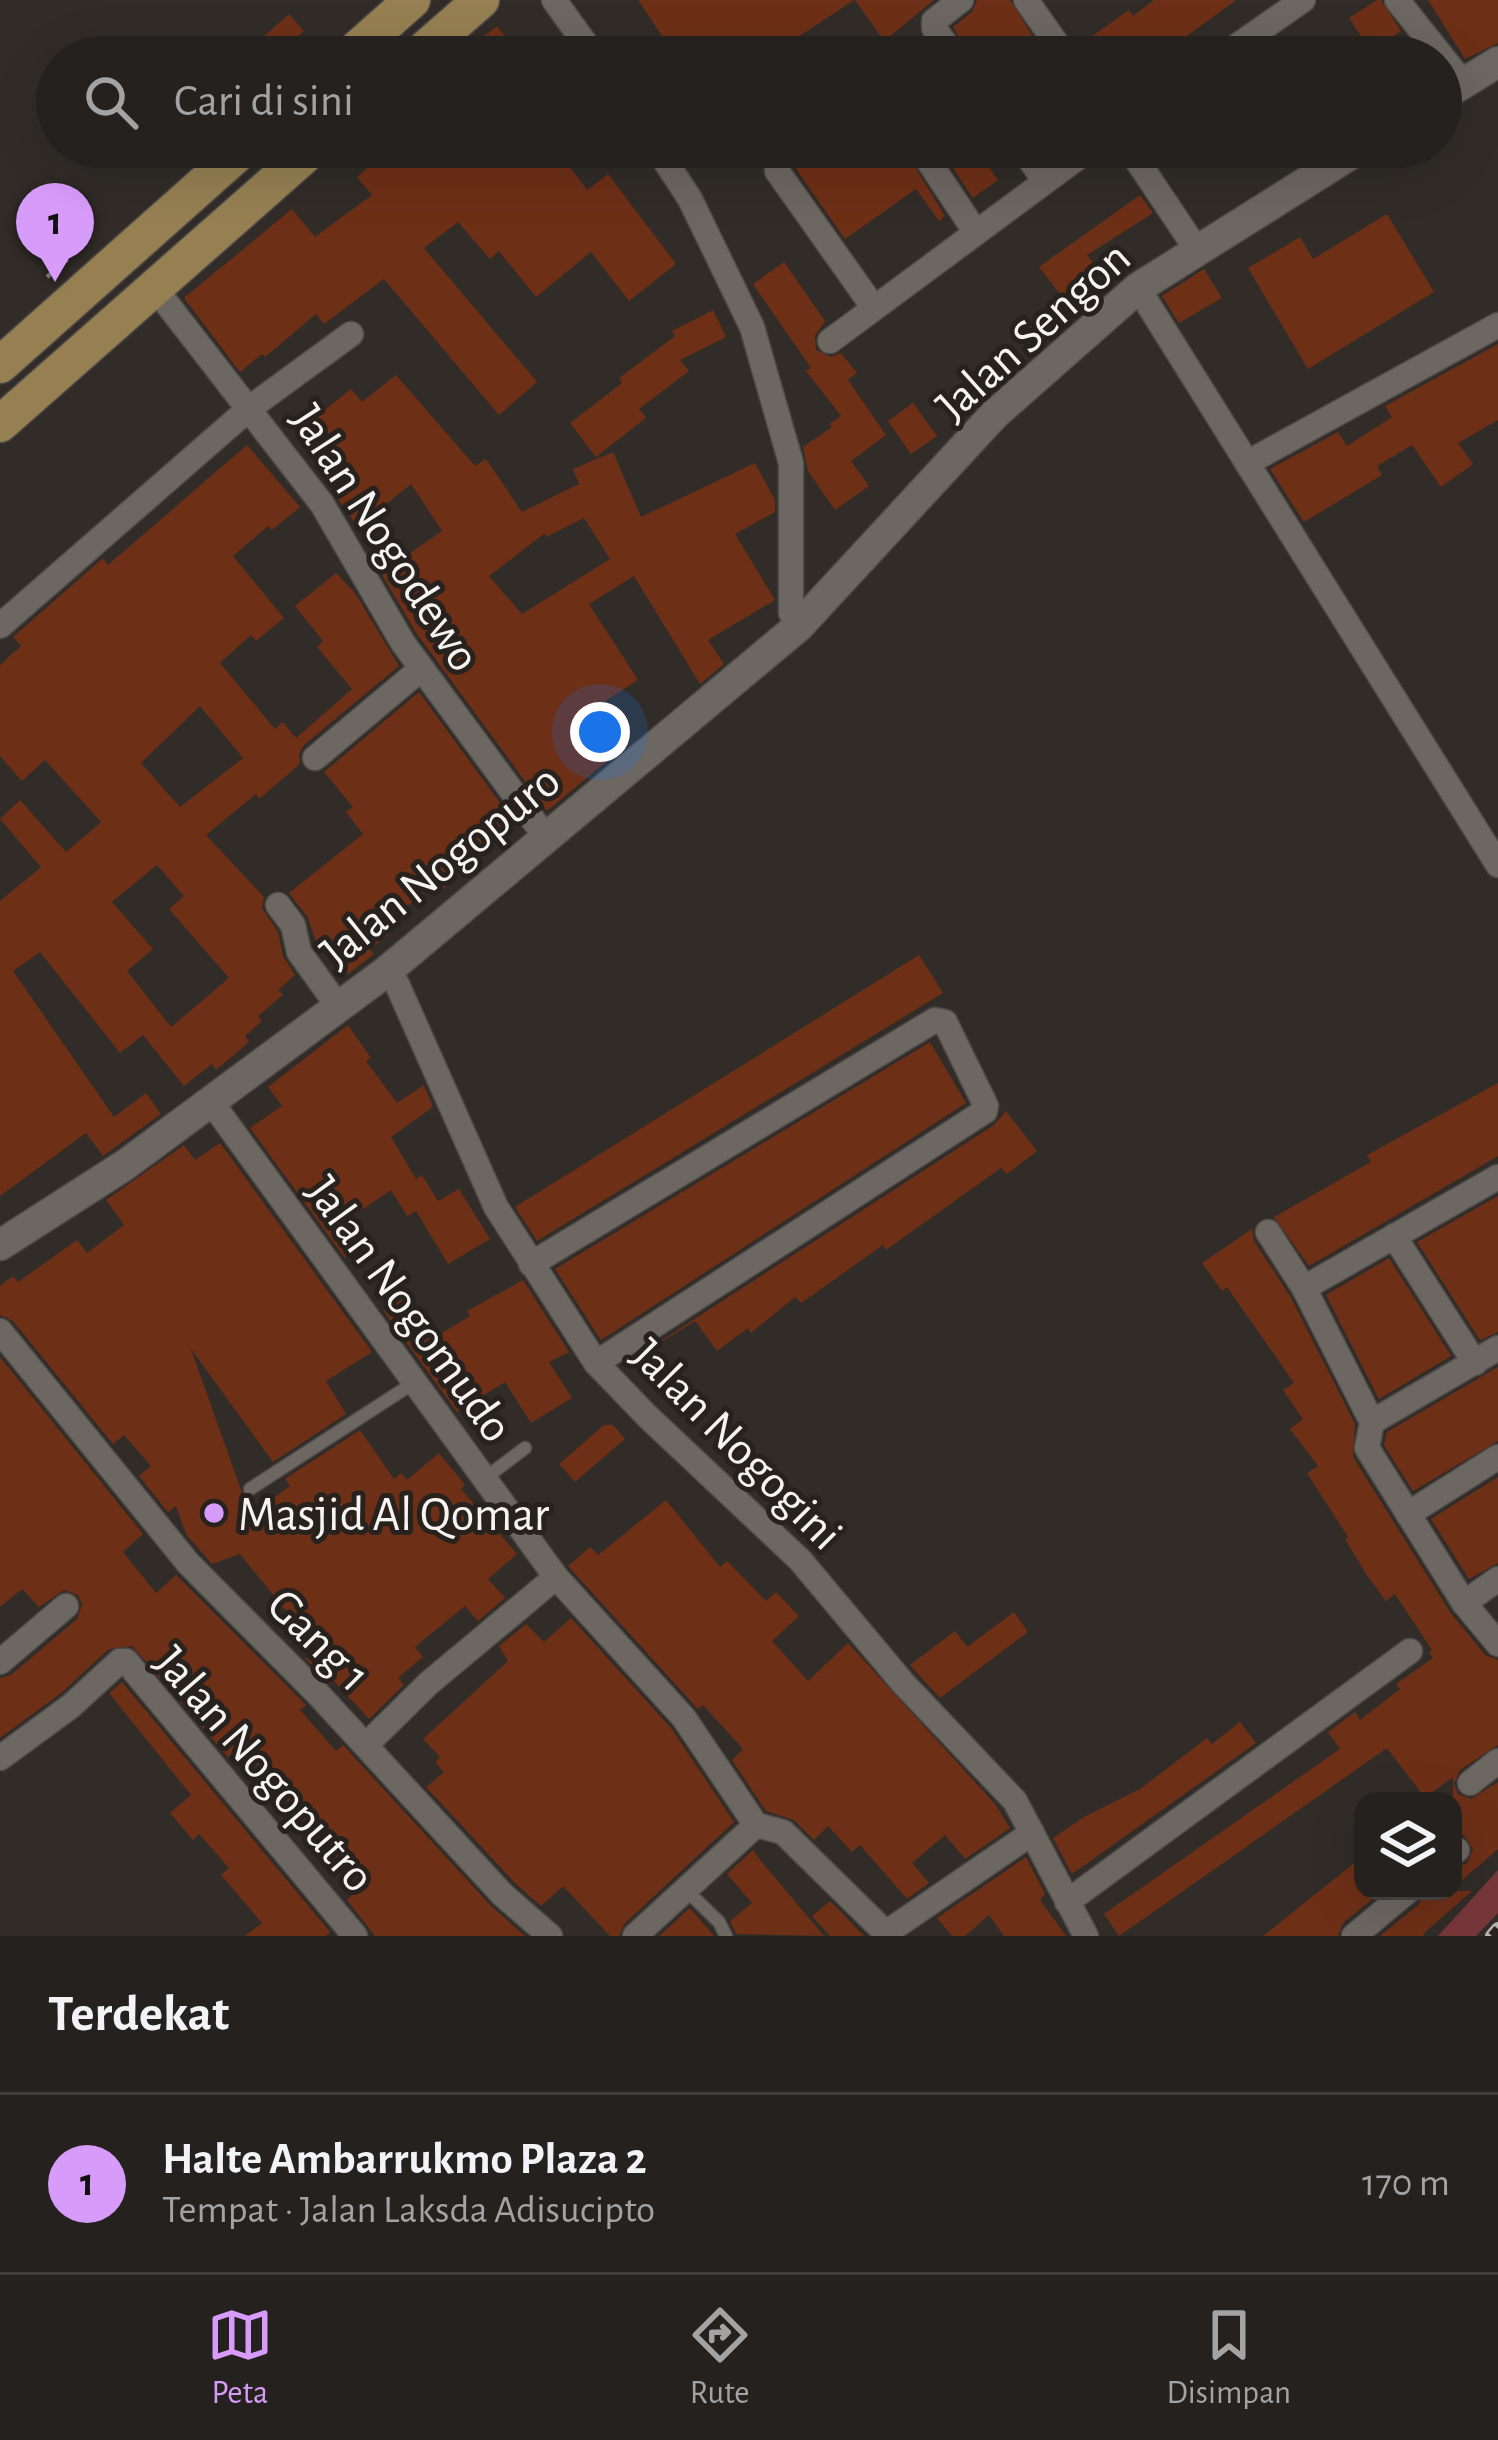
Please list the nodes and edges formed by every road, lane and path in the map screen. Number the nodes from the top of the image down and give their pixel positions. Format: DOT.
graph roads {
  1 [pos="412,0"];
  2 [pos="481,0"];
  3 [pos="554,0"];
  4 [pos="961,0"];
  5 [pos="1026,0"];
  6 [pos="1303,0"];
  7 [pos="1397,0"];
  8 [pos="372,36"];
  9 [pos="440,36"];
  10 [pos="580,36"];
  11 [pos="940,36"];
  12 [pos="1051,36"];
  13 [pos="1251,36"];
  14 [pos="1419,36"];
  15 [pos="1498,62"];
  16 [pos="1462,84"];
  17 [pos="221,168"];
  18 [pos="290,168"];
  19 [pos="670,168"];
  20 [pos="933,168"];
  21 [pos="1036,168"];
  22 [pos="1064,168"];
  23 [pos="1142,168"];
  24 [pos="1328,168"];
  25 [pos="777,171"];
  26 [pos="1046,181"];
  27 [pos="975,231"];
  28 [pos="1197,250"];
  29 [pos="154,287"];
  30 [pos="1138,288"];
  31 [pos="874,308"];
  32 [pos="1498,325"];
  33 [pos="351,334"];
  34 [pos="830,341"];
  35 [pos="0,364"];
  36 [pos="250,407"];
  37 [pos="0,424"];
  38 [pos="1247,463"];
  39 [pos="0,626"];
  40 [pos="800,626"];
  41 [pos="421,670"];
  42 [pos="315,758"];
  43 [pos="545,836"];
  44 [pos="1498,865"];
  45 [pos="278,905"];
  46 [pos="387,971"];
  47 [pos="338,1006"];
  48 [pos="212,1103"];
  49 [pos="1498,1177"];
  50 [pos="1268,1232"];
  51 [pos="1394,1236"];
  52 [pos="0,1245"];
  53 [pos="531,1264"];
  54 [pos="1304,1288"];
  55 [pos="0,1331"];
  56 [pos="1498,1348"];
  57 [pos="596,1363"];
  58 [pos="1475,1363"];
  59 [pos="415,1382"];
  60 [pos="1372,1422"];
  61 [pos="525,1448"];
  62 [pos="1498,1457"];
  63 [pos="483,1480"];
  64 [pos="250,1489"];
  65 [pos="1408,1514"];
  66 [pos="556,1577"];
  67 [pos="1498,1579"];
  68 [pos="1464,1603"];
  69 [pos="66,1606"];
  70 [pos="1498,1644"];
  71 [pos="1410,1651"];
  72 [pos="0,1662"];
  73 [pos="366,1745"];
  74 [pos="0,1758"];
  75 [pos="1498,1761"];
  76 [pos="1470,1783"];
  77 [pos="756,1825"];
  78 [pos="1032,1833"];
  79 [pos="685,1889"];
  80 [pos="1397,1900"];
  81 [pos="1067,1902"];
  82 [pos="888,1934"];
  83 [pos="355,1936"];
  84 [pos="550,1936"];
  85 [pos="635,1936"];
  86 [pos="726,1936"];
  87 [pos="1085,1936"];
  88 [pos="1354,1936"];
  1 -- 8 [label="main road"];
  2 -- 9 [label="main road"];
  3 -- 10 [label="street"];
  4 -- 11 [label="street"];
  5 -- 12 [label="street"];
  6 -- 13 [label="street"];
  7 -- 14 [label="street"];
  15 -- 16 [label="street"];
  17 -- 35 [label="main road"];
  18 -- 29 [label="main road"];
  19 -- 40 [label="street"];
  20 -- 27 [label="street"];
  21 -- 26 [label="street"];
  22 -- 26 [label="street"];
  23 -- 28 [label="street"];
  24 -- 28 [label="street, Jalan Sengon"];
  25 -- 31 [label="street"];
  26 -- 27 [label="street"];
  27 -- 31 [label="street"];
  28 -- 30 [label="street, Jalan Sengon"];
  29 -- 36 [label="street, Jalan Nogodewo"];
  29 -- 37 [label="main road"];
  30 -- 38 [label="street"];
  30 -- 40 [label="street, Jalan Sengon"];
  31 -- 34 [label="street"];
  32 -- 38 [label="street"];
  33 -- 36 [label="street"];
  36 -- 39 [label="street"];
  36 -- 41 [label="street, Jalan Nogodewo"];
  38 -- 44 [label="street"];
  40 -- 43 [label="street, Jalan Nogopuro"];
  41 -- 42 [label="street"];
  41 -- 43 [label="street, Jalan Nogodewo"];
  43 -- 46 [label="street, Jalan Nogopuro"];
  45 -- 47 [label="street"];
  46 -- 47 [label="street, Jalan Nogopuro"];
  46 -- 53 [label="street, Jalan Nogogini"];
  47 -- 48 [label="street, Jalan Nogopuro"];
  48 -- 52 [label="street, Jalan Nogopuro"];
  48 -- 59 [label="street, Jalan Nogomudo"];
  49 -- 51 [label="street"];
  50 -- 54 [label="street"];
  51 -- 54 [label="street"];
  51 -- 58 [label="street"];
  53 -- 57 [label="street, Jalan Nogogini"];
  53 -- 57 [label="street"];
  54 -- 60 [label="street"];
  55 -- 73 [label="street, Gang 1"];
  56 -- 58 [label="street"];
  57 -- 78 [label="street, Jalan Nogogini"];
  58 -- 60 [label="street"];
  59 -- 63 [label="street, Jalan Nogomudo"];
  59 -- 64 [label="lane"];
  60 -- 65 [label="street"];
  61 -- 63 [label="lane"];
  62 -- 65 [label="street"];
  63 -- 66 [label="street, Jalan Nogomudo"];
  65 -- 68 [label="street"];
  66 -- 73 [label="street"];
  66 -- 77 [label="street, Jalan Nogomudo"];
  67 -- 68 [label="street"];
  68 -- 70 [label="street"];
  69 -- 72 [label="street"];
  71 -- 81 [label="street"];
  73 -- 84 [label="street, Gang 1"];
  74 -- 83 [label="street, Jalan Nogoputro"];
  75 -- 76 [label="street"];
  77 -- 79 [label="street"];
  77 -- 82 [label="street"];
  78 -- 81 [label="street, Jalan Nogogini"];
  78 -- 82 [label="street"];
  79 -- 85 [label="street"];
  79 -- 86 [label="lane"];
  80 -- 88 [label="street"];
  81 -- 87 [label="street, Jalan Nogogini"];
}
